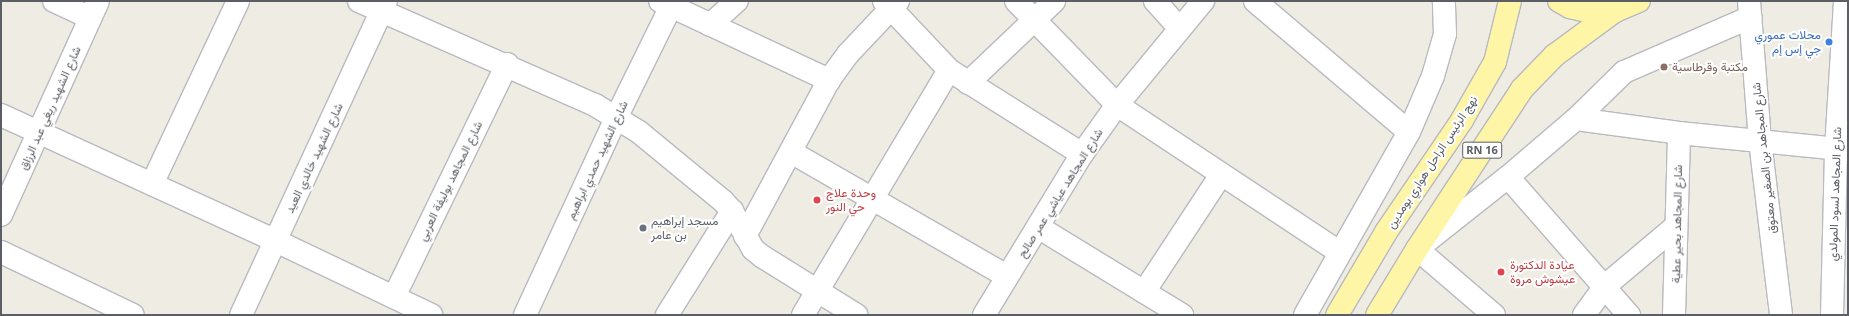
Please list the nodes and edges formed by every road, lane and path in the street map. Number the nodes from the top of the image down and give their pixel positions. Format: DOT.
graph roads {
  1 [pos="54,1"];
  2 [pos="238,1"];
  3 [pos="359,1"];
  4 [pos="737,1"];
  5 [pos="1016,1"];
  6 [pos="1054,1"];
  7 [pos="1155,1"];
  8 [pos="1203,1"];
  9 [pos="1255,1"];
  10 [pos="1444,1"];
  11 [pos="1496,1"];
  12 [pos="1510,1"];
  13 [pos="1559,1"];
  14 [pos="1639,1"];
  15 [pos="1845,1"];
  16 [pos="891,3"];
  17 [pos="666,4"];
  18 [pos="384,6"];
  19 [pos="94,9"];
  20 [pos="1750,9"];
  21 [pos="1615,11"];
  22 [pos="1034,20"];
  23 [pos="710,25"];
  24 [pos="1179,28"];
  25 [pos="1502,38"];
  26 [pos="507,64"];
  27 [pos="949,70"];
  28 [pos="830,80"];
  29 [pos="968,83"];
  30 [pos="1117,105"];
  31 [pos="1,115"];
  32 [pos="616,118"];
  33 [pos="1576,119"];
  34 [pos="1408,132"];
  35 [pos="40,133"];
  36 [pos="1680,134"];
  37 [pos="1760,141"];
  38 [pos="1842,150"];
  39 [pos="791,152"];
  40 [pos="1082,154"];
  41 [pos="1221,174"];
  42 [pos="1508,177"];
  43 [pos="152,184"];
  44 [pos="873,196"];
  45 [pos="732,211"];
  46 [pos="1,214"];
  47 [pos="1038,226"];
  48 [pos="1675,227"];
  49 [pos="745,236"];
  50 [pos="276,241"];
  51 [pos="1417,249"];
  52 [pos="1,252"];
  53 [pos="1339,252"];
  54 [pos="1007,276"];
  55 [pos="1605,286"];
  56 [pos="817,292"];
  57 [pos="1144,292"];
  58 [pos="394,297"];
  59 [pos="95,307"];
  60 [pos="133,315"];
  61 [pos="241,315"];
  62 [pos="431,315"];
  63 [pos="525,315"];
  64 [pos="667,315"];
  65 [pos="803,315"];
  66 [pos="856,315"];
  67 [pos="984,315"];
  68 [pos="1182,315"];
  69 [pos="1305,315"];
  70 [pos="1337,315"];
  71 [pos="1377,315"];
  72 [pos="1494,315"];
  73 [pos="1584,315"];
  74 [pos="1629,315"];
  75 [pos="1674,315"];
  76 [pos="1781,315"];
  77 [pos="1832,315"];
  1 -- 19 [label="street"];
  2 -- 43 [label="street"];
  3 -- 18 [label="street"];
  4 -- 23 [label="street"];
  5 -- 22 [label="street"];
  6 -- 22 [label="street"];
  7 -- 24 [label="street"];
  8 -- 24 [label="street, شارع المجاهد عياشي عمر صالح"];
  9 -- 34 [label="street"];
  10 -- 34 [label="street"];
  11 -- 25 [label="main road"];
  12 -- 25 [label="main road, نهج الرئيس الراحل هواري بومدين / RN 16"];
  13 -- 21 [label="main road"];
  14 -- 21 [label="main road"];
  15 -- 38 [label="street, شارع المجاهد لسود المولدي"];
  16 -- 27 [label="street"];
  16 -- 28 [label="street"];
  17 -- 23 [label="street"];
  17 -- 32 [label="street, شارع الشهيد حمدي ابراهيم"];
  18 -- 26 [label="street"];
  18 -- 50 [label="street, شارع الشهيد خالدي العيد"];
  19 -- 35 [label="street, شارع الشهيد ريغي عبد الرزاق"];
  20 -- 33 [label="street"];
  20 -- 37 [label="street, شارع المجاهد بن الصغير معتوق"];
  21 -- 51 [label="main road, RN 16"];
  22 -- 29 [label="street"];
  22 -- 30 [label="street"];
  23 -- 28 [label="street"];
  24 -- 30 [label="street, شارع المجاهد عياشي عمر صالح"];
  25 -- 70 [label="main road, نهج الرئيس الراحل هواري بومدين / RN 16"];
  26 -- 32 [label="street"];
  26 -- 58 [label="street, شارع المجاهد بوليفة العربي"];
  27 -- 29 [label="street"];
  27 -- 44 [label="street"];
  28 -- 39 [label="street"];
  29 -- 40 [label="street"];
  30 -- 40 [label="street, شارع المجاهد عياشي عمر صالح"];
  30 -- 41 [label="street"];
  31 -- 35 [label="street"];
  32 -- 45 [label="street"];
  32 -- 63 [label="street, شارع الشهيد حمدي ابراهيم"];
  33 -- 36 [label="street"];
  33 -- 42 [label="street"];
  34 -- 53 [label="street"];
  35 -- 43 [label="street"];
  35 -- 46 [label="street, شارع الشهيد ريغي عبد الرزاق"];
  36 -- 37 [label="street"];
  36 -- 48 [label="street, شارع المجاهد بحير عطية"];
  37 -- 38 [label="street"];
  37 -- 76 [label="street, شارع المجاهد بن الصغير معتوق"];
  38 -- 77 [label="street, شارع المجاهد لسود المولدي"];
  39 -- 44 [label="street"];
  39 -- 49 [label="street"];
  40 -- 47 [label="street, شارع المجاهد عياشي عمر صالح"];
  41 -- 53 [label="street"];
  41 -- 57 [label="street"];
  42 -- 51 [label="street"];
  42 -- 55 [label="street"];
  43 -- 50 [label="street"];
  44 -- 54 [label="street"];
  44 -- 56 [label="street"];
  45 -- 49 [label="street"];
  45 -- 64 [label="street"];
  47 -- 54 [label="street, شارع المجاهد عياشي عمر صالح"];
  47 -- 57 [label="street"];
  48 -- 55 [label="street"];
  48 -- 75 [label="street, شارع المجاهد بحير عطية"];
  49 -- 56 [label="street"];
  50 -- 58 [label="street"];
  50 -- 61 [label="street, شارع الشهيد خالدي العيد"];
  51 -- 71 [label="main road, RN 16"];
  51 -- 72 [label="street"];
  52 -- 59 [label="street"];
  53 -- 69 [label="street"];
  54 -- 67 [label="street, شارع المجاهد عياشي عمر صالح"];
  55 -- 73 [label="street"];
  55 -- 74 [label="street"];
  56 -- 65 [label="street"];
  56 -- 66 [label="street"];
  57 -- 68 [label="street"];
  58 -- 62 [label="street"];
  59 -- 60 [label="street"];
}
